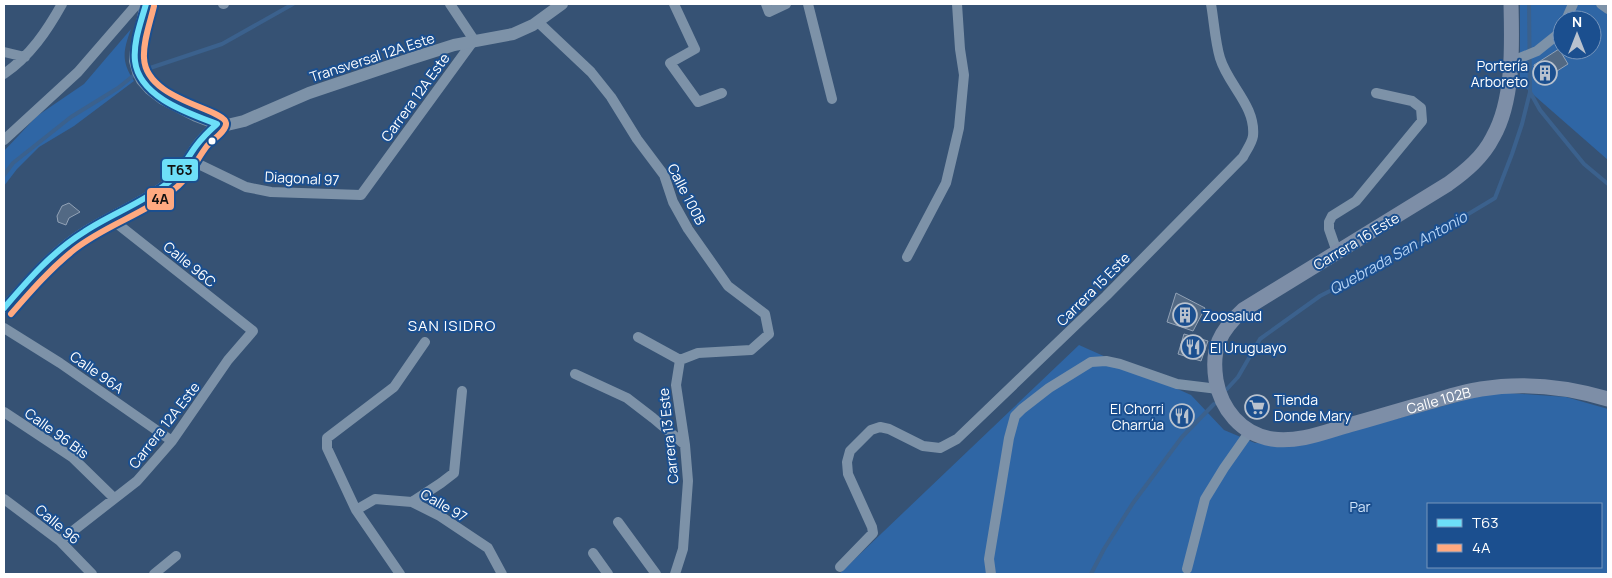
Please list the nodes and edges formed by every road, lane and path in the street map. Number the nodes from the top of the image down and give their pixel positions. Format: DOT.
graph roads {
  1 [pos="62,4"];
  2 [pos="137,4"];
  3 [pos="146,4"];
  4 [pos="450,4"];
  5 [pos="562,4"];
  6 [pos="674,4"];
  7 [pos="786,4"];
  8 [pos="808,4"];
  9 [pos="957,4"];
  10 [pos="1211,4"];
  11 [pos="1600,4"];
  12 [pos="768,8"];
  13 [pos="1608,9"];
  14 [pos="1511,10"];
  15 [pos="538,22"];
  16 [pos="1552,39"];
  17 [pos="474,40"];
  18 [pos="4,52"];
  19 [pos="25,57"];
  20 [pos="1510,62"];
  21 [pos="4,74"];
  22 [pos="1376,93"];
  23 [pos="722,94"];
  24 [pos="832,99"];
  25 [pos="216,124"];
  26 [pos="4,140"];
  27 [pos="188,159"];
  28 [pos="360,195"];
  29 [pos="110,218"];
  30 [pos="1337,252"];
  31 [pos="908,256"];
  32 [pos="4,308"];
  33 [pos="4,328"];
  34 [pos="253,331"];
  35 [pos="638,337"];
  36 [pos="424,342"];
  37 [pos="680,360"];
  38 [pos="576,374"];
  39 [pos="1218,389"];
  40 [pos="462,391"];
  41 [pos="1608,399"];
  42 [pos="4,412"];
  43 [pos="1250,431"];
  44 [pos="1271,439"];
  45 [pos="172,441"];
  46 [pos="685,445"];
  47 [pos="4,498"];
  48 [pos="114,498"];
  49 [pos="412,502"];
  50 [pos="356,510"];
  51 [pos="618,522"];
  52 [pos="60,541"];
  53 [pos="593,553"];
  54 [pos="176,556"];
  55 [pos="840,567"];
  56 [pos="1187,569"];
  57 [pos="92,574"];
  58 [pos="154,574"];
  59 [pos="400,574"];
  60 [pos="502,574"];
  61 [pos="608,574"];
  62 [pos="656,574"];
  63 [pos="675,574"];
  64 [pos="991,574"];
  1 -- 19 [label="street"];
  2 -- 26 [label="street"];
  3 -- 25 [label="street"];
  4 -- 17 [label="street"];
  5 -- 15 [label="street, Transversal 12A Este"];
  6 -- 23 [label="street"];
  7 -- 12 [label="street"];
  8 -- 24 [label="street"];
  9 -- 31 [label="street"];
  10 -- 55 [label="street, Carrera 15 Este"];
  11 -- 13 [label="street"];
  14 -- 20 [label="main road, Carrera 16 Este"];
  15 -- 17 [label="street, Transversal 12A Este"];
  15 -- 37 [label="street, Calle 100B"];
  16 -- 20 [label="street"];
  17 -- 25 [label="street, Transversal 12A Este"];
  17 -- 28 [label="street, Carrera 12A Este"];
  18 -- 19 [label="street"];
  19 -- 21 [label="street"];
  20 -- 30 [label="main road, Carrera 16 Este"];
  22 -- 30 [label="street"];
  25 -- 27 [label="street"];
  27 -- 28 [label="street, Diagonal 97"];
  27 -- 29 [label="street"];
  29 -- 32 [label="street"];
  29 -- 34 [label="street, Calle 96C"];
  30 -- 39 [label="main road, Carrera 16 Este"];
  33 -- 45 [label="street, Calle 96A"];
  34 -- 45 [label="street, Carrera 12A Este"];
  35 -- 37 [label="street"];
  36 -- 50 [label="street"];
  37 -- 46 [label="street, Carrera 13 Este"];
  38 -- 46 [label="street"];
  39 -- 43 [label="main road, Carrera 16 Este"];
  39 -- 64 [label="street"];
  40 -- 49 [label="street"];
  41 -- 44 [label="main road, Calle 102B"];
  42 -- 48 [label="street, Calle 96 Bis"];
  43 -- 44 [label="main road, Carrera 16 Este"];
  43 -- 56 [label="street"];
  45 -- 48 [label="street, Carrera 12A Este"];
  46 -- 63 [label="street, Carrera 13 Este"];
  47 -- 52 [label="street, Calle 96"];
  48 -- 52 [label="street, Carrera 12A Este"];
  49 -- 50 [label="street, Calle 97"];
  49 -- 60 [label="street, Calle 97"];
  50 -- 59 [label="street"];
  51 -- 62 [label="street"];
  52 -- 57 [label="street, Calle 96"];
  53 -- 61 [label="street"];
  54 -- 58 [label="street"];
}
